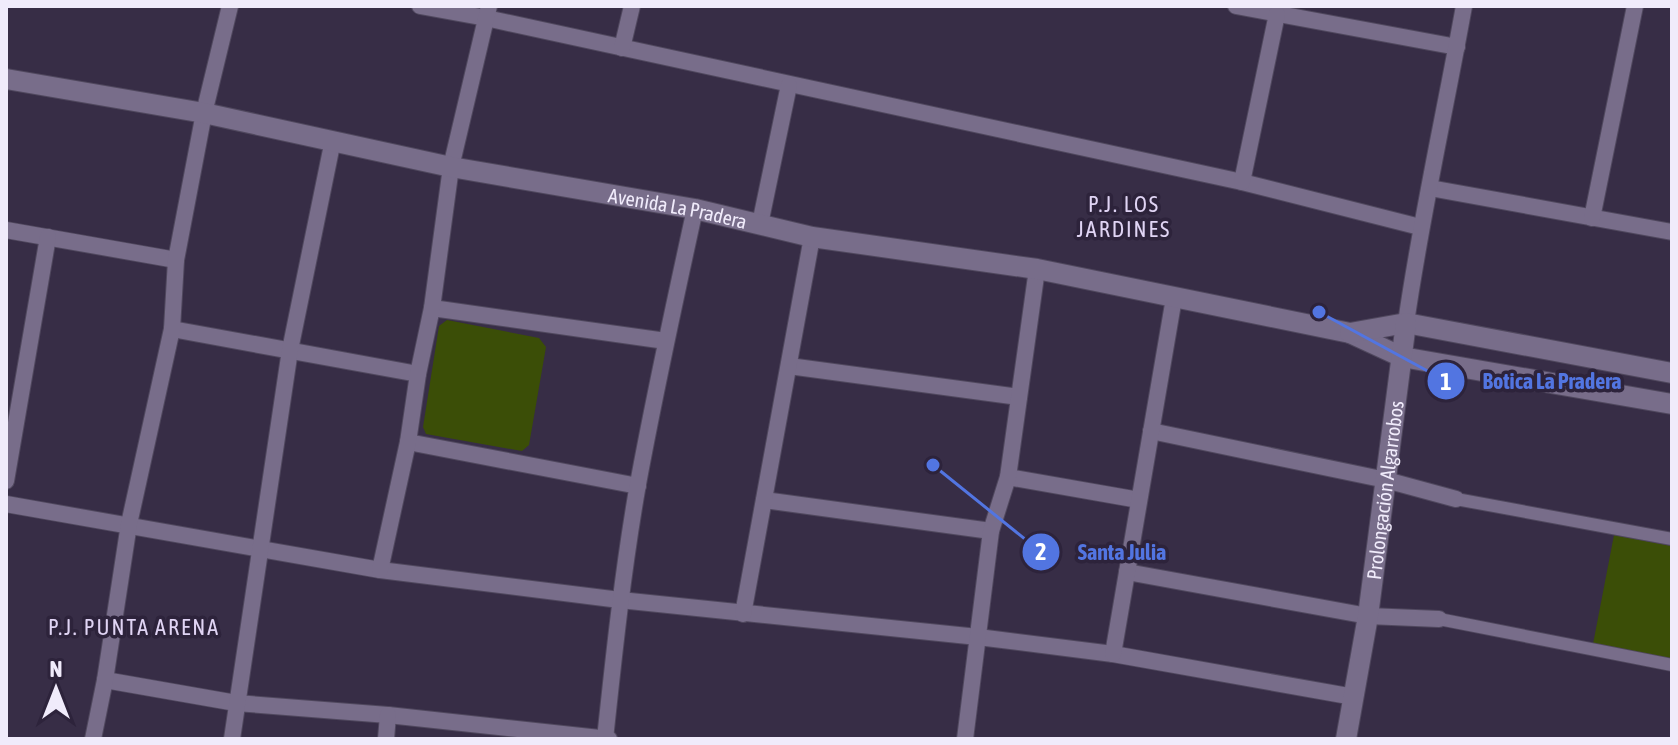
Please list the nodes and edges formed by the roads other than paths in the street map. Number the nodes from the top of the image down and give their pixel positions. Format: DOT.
graph roads {
  1 [pos="230,6"];
  2 [pos="420,6"];
  3 [pos="632,6"];
  4 [pos="1236,6"];
  5 [pos="1464,6"];
  6 [pos="1635,6"];
  7 [pos="488,12"];
  8 [pos="1277,14"];
  9 [pos="1457,47"];
  10 [pos="622,48"];
  11 [pos="6,79"];
  12 [pos="789,85"];
  13 [pos="204,113"];
  14 [pos="333,140"];
  15 [pos="451,167"];
  16 [pos="1242,182"];
  17 [pos="1430,188"];
  18 [pos="695,209"];
  19 [pos="1592,218"];
  20 [pos="760,224"];
  21 [pos="1420,227"];
  22 [pos="6,230"];
  23 [pos="1672,232"];
  24 [pos="48,237"];
  25 [pos="812,237"];
  26 [pos="176,260"];
  27 [pos="1037,269"];
  28 [pos="1174,298"];
  29 [pos="432,308"];
  30 [pos="1406,323"];
  31 [pos="172,329"];
  32 [pos="1350,333"];
  33 [pos="666,341"];
  34 [pos="290,350"];
  35 [pos="1402,357"];
  36 [pos="789,366"];
  37 [pos="1672,373"];
  38 [pos="418,374"];
  39 [pos="14,382"];
  40 [pos="1019,397"];
  41 [pos="1672,404"];
  42 [pos="1151,431"];
  43 [pos="408,442"];
  44 [pos="1008,477"];
  45 [pos="1386,480"];
  46 [pos="6,481"];
  47 [pos="638,486"];
  48 [pos="1456,499"];
  49 [pos="764,500"];
  50 [pos="1139,500"];
  51 [pos="6,504"];
  52 [pos="129,524"];
  53 [pos="991,531"];
  54 [pos="1672,539"];
  55 [pos="262,548"];
  56 [pos="380,570"];
  57 [pos="1127,572"];
  58 [pos="620,600"];
  59 [pos="743,614"];
  60 [pos="1368,616"];
  61 [pos="1439,619"];
  62 [pos="978,637"];
  63 [pos="1113,654"];
  64 [pos="1672,665"];
  65 [pos="105,680"];
  66 [pos="1354,697"];
  67 [pos="236,703"];
  68 [pos="388,715"];
  69 [pos="93,739"];
  70 [pos="232,739"];
  71 [pos="386,739"];
  72 [pos="606,739"];
  73 [pos="965,739"];
  74 [pos="1346,739"];
  1 -- 13 [label="street"];
  2 -- 7 [label="street"];
  3 -- 10 [label="street"];
  4 -- 8 [label="street"];
  5 -- 9 [label="street, Prolongación Algarrobos"];
  6 -- 19 [label="street"];
  7 -- 10 [label="street"];
  7 -- 15 [label="street"];
  8 -- 9 [label="street"];
  8 -- 16 [label="street"];
  9 -- 17 [label="street, Prolongación Algarrobos"];
  10 -- 12 [label="street"];
  11 -- 13 [label="street, Avenida La Pradera"];
  12 -- 16 [label="street"];
  12 -- 20 [label="street"];
  13 -- 14 [label="street, Avenida La Pradera"];
  13 -- 26 [label="street"];
  14 -- 15 [label="street, Avenida La Pradera"];
  14 -- 34 [label="street"];
  15 -- 18 [label="street, Avenida La Pradera"];
  15 -- 29 [label="street"];
  16 -- 21 [label="street"];
  17 -- 19 [label="street"];
  17 -- 21 [label="street, Prolongación Algarrobos"];
  18 -- 20 [label="street, Avenida La Pradera"];
  18 -- 33 [label="street"];
  19 -- 23 [label="street"];
  20 -- 25 [label="street, Avenida La Pradera"];
  21 -- 30 [label="street, Prolongación Algarrobos"];
  22 -- 24 [label="street"];
  24 -- 26 [label="street"];
  24 -- 39 [label="street"];
  25 -- 27 [label="street, Avenida La Pradera"];
  25 -- 36 [label="street"];
  26 -- 31 [label="street"];
  27 -- 28 [label="street, Avenida La Pradera"];
  27 -- 40 [label="street"];
  28 -- 32 [label="street, Avenida La Pradera"];
  28 -- 42 [label="street"];
  29 -- 33 [label="street"];
  29 -- 38 [label="street"];
  30 -- 32 [label="street, Avenida La Pradera"];
  30 -- 35 [label="street, Prolongación Algarrobos"];
  30 -- 37 [label="street, Avenida La Pradera"];
  31 -- 34 [label="street"];
  31 -- 52 [label="street"];
  32 -- 35 [label="street, Avenida La Pradera"];
  33 -- 47 [label="street"];
  34 -- 38 [label="street"];
  34 -- 55 [label="street"];
  35 -- 41 [label="street, Avenida La Pradera"];
  35 -- 45 [label="street, Prolongación Algarrobos"];
  36 -- 40 [label="street"];
  36 -- 49 [label="street"];
  38 -- 43 [label="street"];
  39 -- 46 [label="street"];
  40 -- 44 [label="street"];
  42 -- 45 [label="street"];
  42 -- 50 [label="street"];
  43 -- 47 [label="street"];
  43 -- 56 [label="street"];
  44 -- 50 [label="street"];
  44 -- 53 [label="street"];
  45 -- 48 [label="street"];
  45 -- 60 [label="street, Prolongación Algarrobos"];
  47 -- 58 [label="street"];
  48 -- 54 [label="street"];
  49 -- 53 [label="street"];
  49 -- 59 [label="street"];
  50 -- 57 [label="street"];
  51 -- 52 [label="street"];
  52 -- 55 [label="street"];
  52 -- 65 [label="street"];
  53 -- 62 [label="street"];
  55 -- 56 [label="street"];
  55 -- 67 [label="street"];
  56 -- 58 [label="street"];
  57 -- 60 [label="street"];
  57 -- 63 [label="street"];
  58 -- 59 [label="street"];
  58 -- 72 [label="street"];
  59 -- 62 [label="street"];
  60 -- 61 [label="street"];
  60 -- 66 [label="street, Prolongación Algarrobos"];
  61 -- 64 [label="street"];
  62 -- 63 [label="street"];
  62 -- 73 [label="street"];
  63 -- 66 [label="street"];
  65 -- 67 [label="street"];
  65 -- 69 [label="street"];
  66 -- 74 [label="street, Prolongación Algarrobos"];
  67 -- 68 [label="street"];
  67 -- 70 [label="street"];
  68 -- 71 [label="street"];
  68 -- 72 [label="street"];
}
